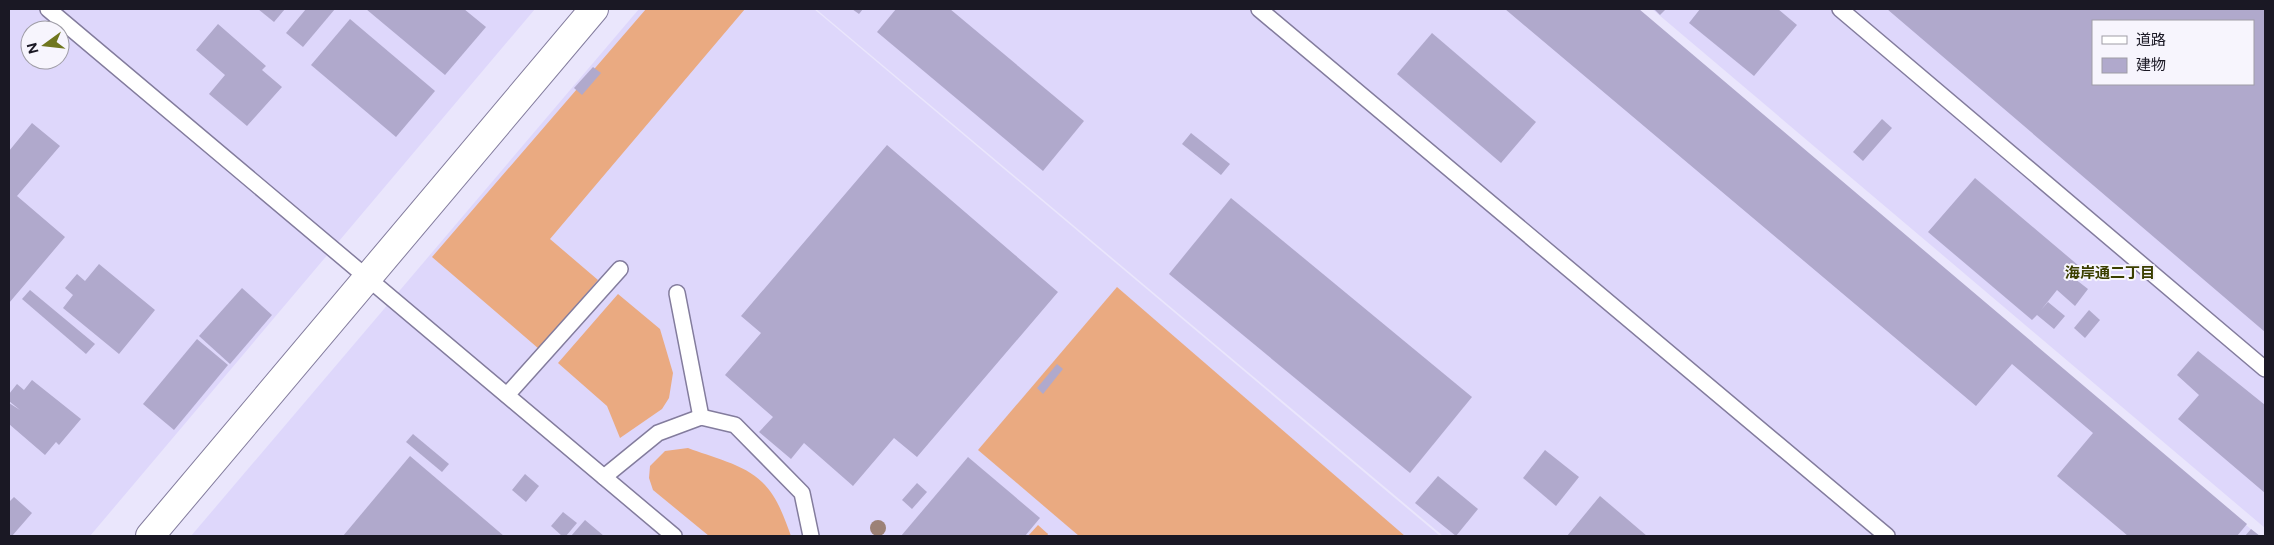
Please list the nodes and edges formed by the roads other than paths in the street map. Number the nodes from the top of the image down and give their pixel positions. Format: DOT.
graph roads {
  1 [pos="48,9"];
  2 [pos="594,9"];
  3 [pos="1259,9"];
  4 [pos="1840,9"];
  5 [pos="620,269"];
  6 [pos="368,278"];
  7 [pos="678,293"];
  8 [pos="2265,369"];
  9 [pos="507,395"];
  10 [pos="701,417"];
  11 [pos="604,477"];
  12 [pos="150,536"];
  13 [pos="674,536"];
  14 [pos="811,536"];
  15 [pos="1887,536"];
  1 -- 6 [label="lane"];
  2 -- 6 [label="street"];
  3 -- 15 [label="lane"];
  4 -- 8 [label="lane"];
  5 -- 9 [label="lane"];
  6 -- 9 [label="lane"];
  6 -- 12 [label="street"];
  7 -- 10 [label="lane"];
  9 -- 11 [label="lane"];
  10 -- 11 [label="lane"];
  10 -- 14 [label="lane"];
  11 -- 13 [label="lane"];
}
